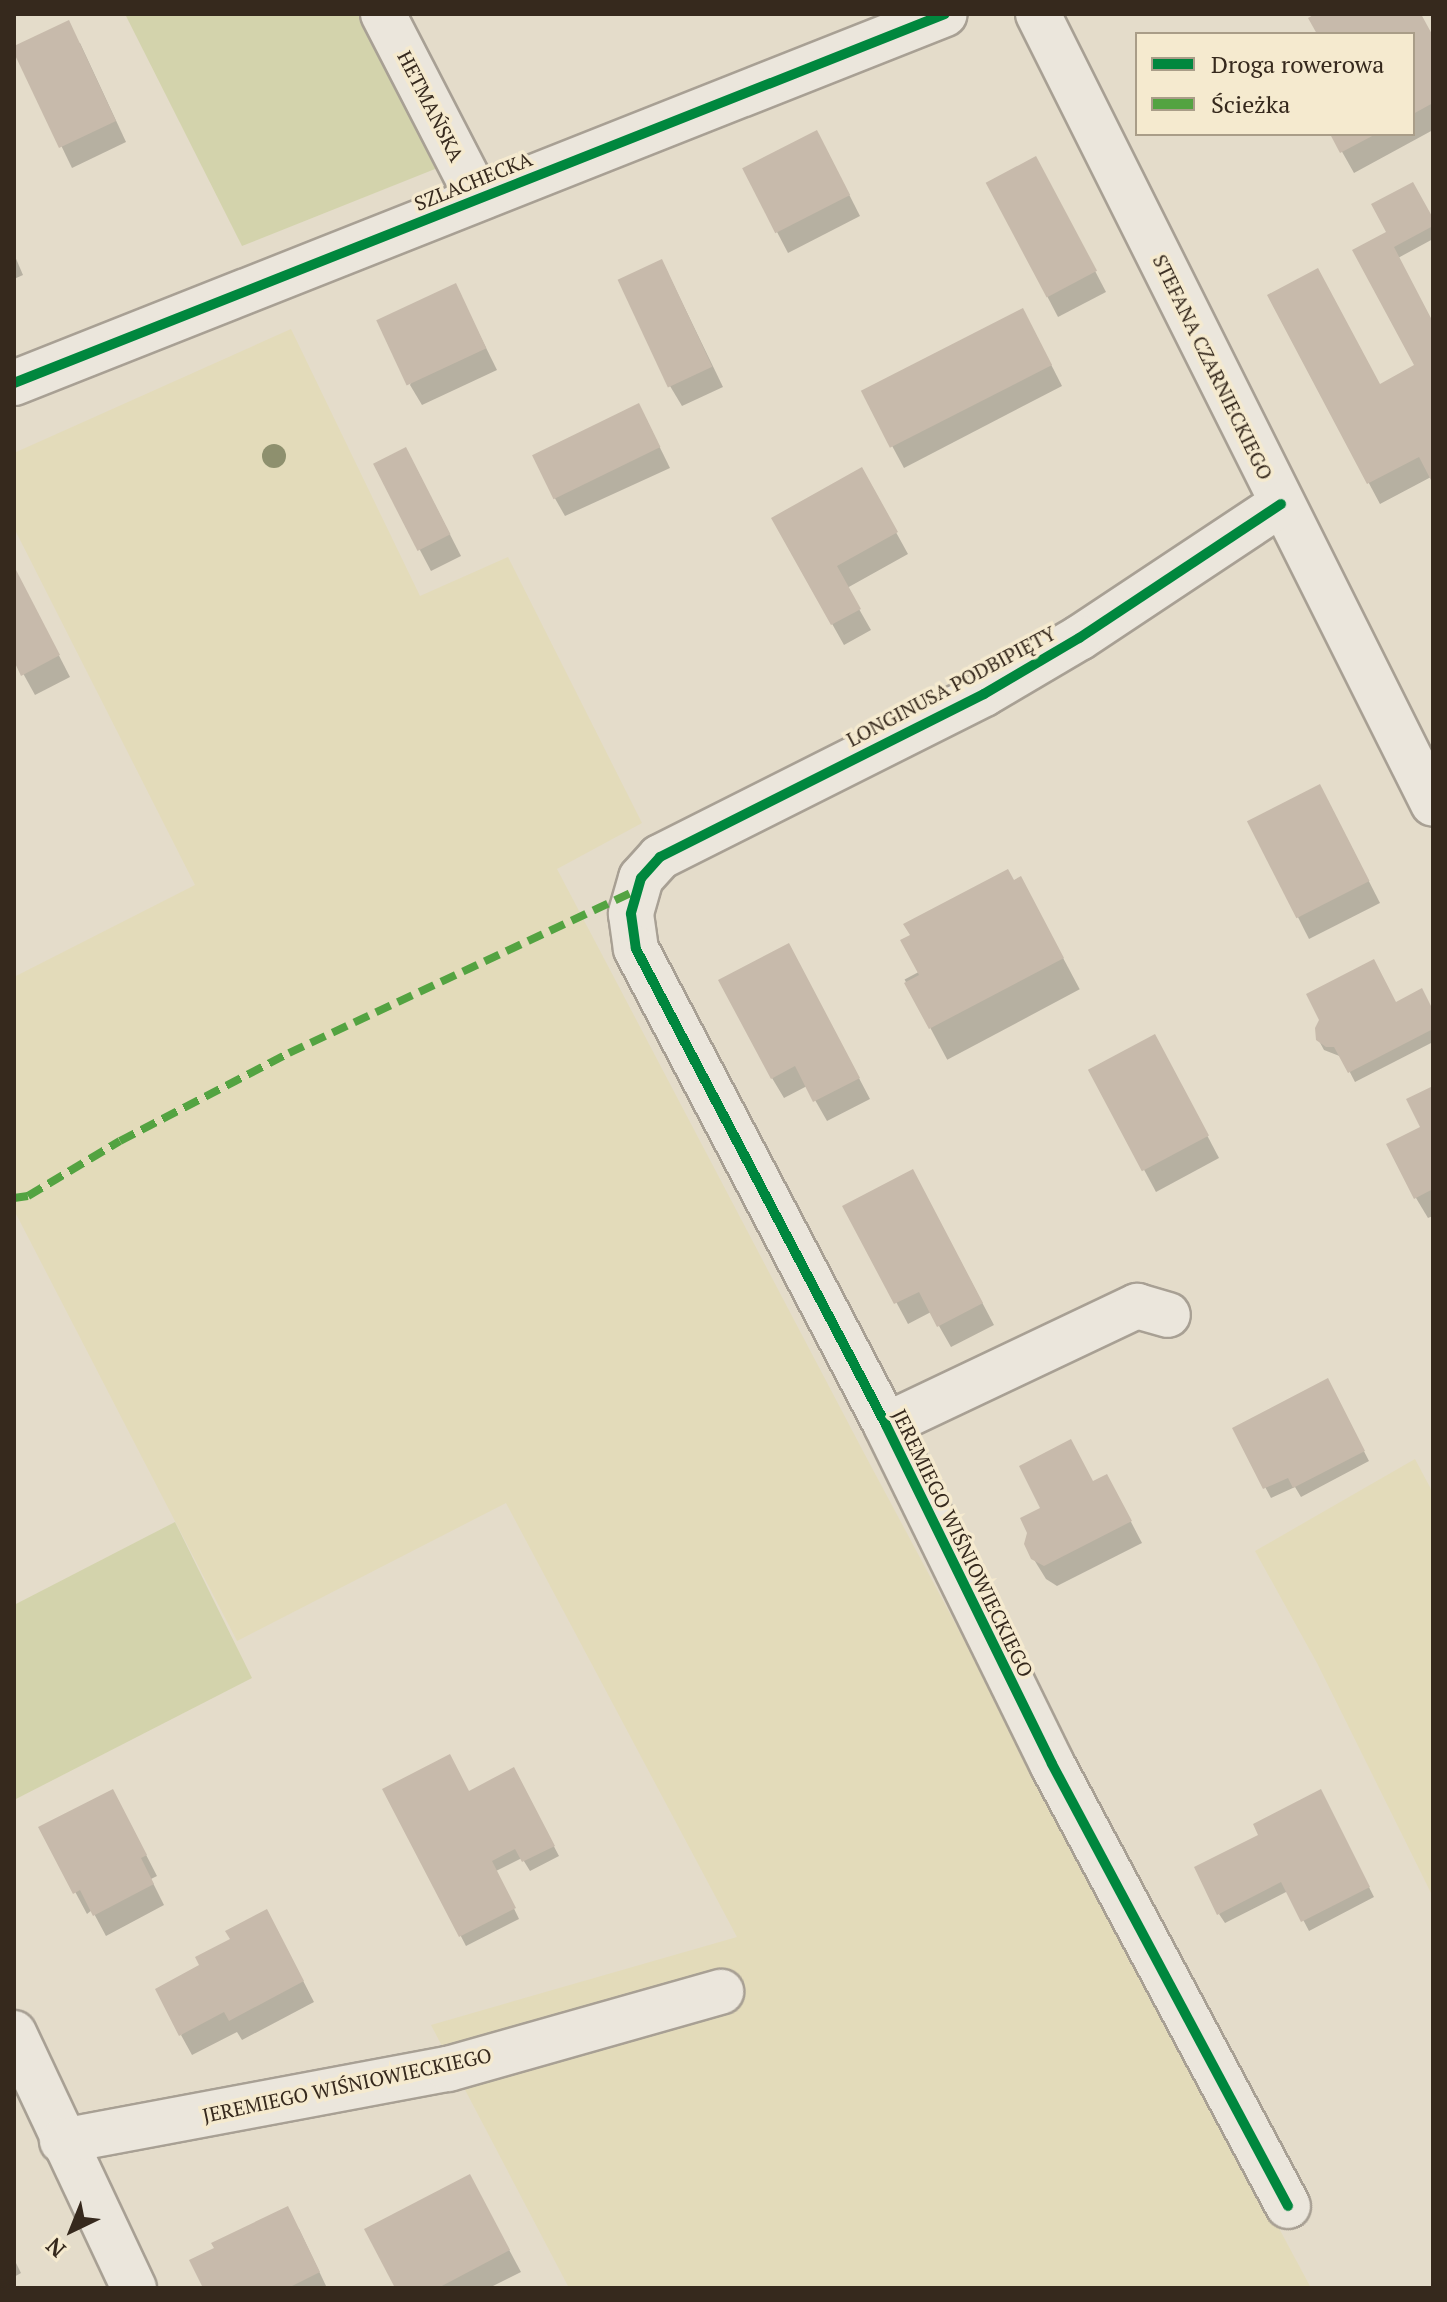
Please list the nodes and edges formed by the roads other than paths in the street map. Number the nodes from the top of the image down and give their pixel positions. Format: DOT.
graph roads {
  1 [pos="383,14"];
  2 [pos="945,14"];
  3 [pos="1038,14"];
  4 [pos="478,198"];
  5 [pos="14,383"];
  6 [pos="1281,504"];
  7 [pos="1433,804"];
  8 [pos="637,890"];
  9 [pos="1168,1315"];
  10 [pos="886,1425"];
  11 [pos="721,1992"];
  12 [pos="14,2033"];
  13 [pos="62,2141"];
  14 [pos="1288,2206"];
  15 [pos="134,2288"];
  1 -- 4 [label="street, HETMAŃSKA"];
  2 -- 4 [label="street, SZLACHECKA"];
  3 -- 6 [label="street, STEFANA CZARNIECKIEGO"];
  4 -- 5 [label="street, SZLACHECKA"];
  6 -- 7 [label="street, STEFANA CZARNIECKIEGO"];
  6 -- 8 [label="street, LONGINUSA PODBIPIĘTY"];
  8 -- 10 [label="street, JEREMIEGO WIŚNIOWIECKIEGO"];
  9 -- 10 [label="street, JEREMIEGO WIŚNIOWIECKIEGO"];
  10 -- 14 [label="street, JEREMIEGO WIŚNIOWIECKIEGO"];
  11 -- 13 [label="street, JEREMIEGO WIŚNIOWIECKIEGO"];
  12 -- 13 [label="street"];
  13 -- 15 [label="street"];
}
